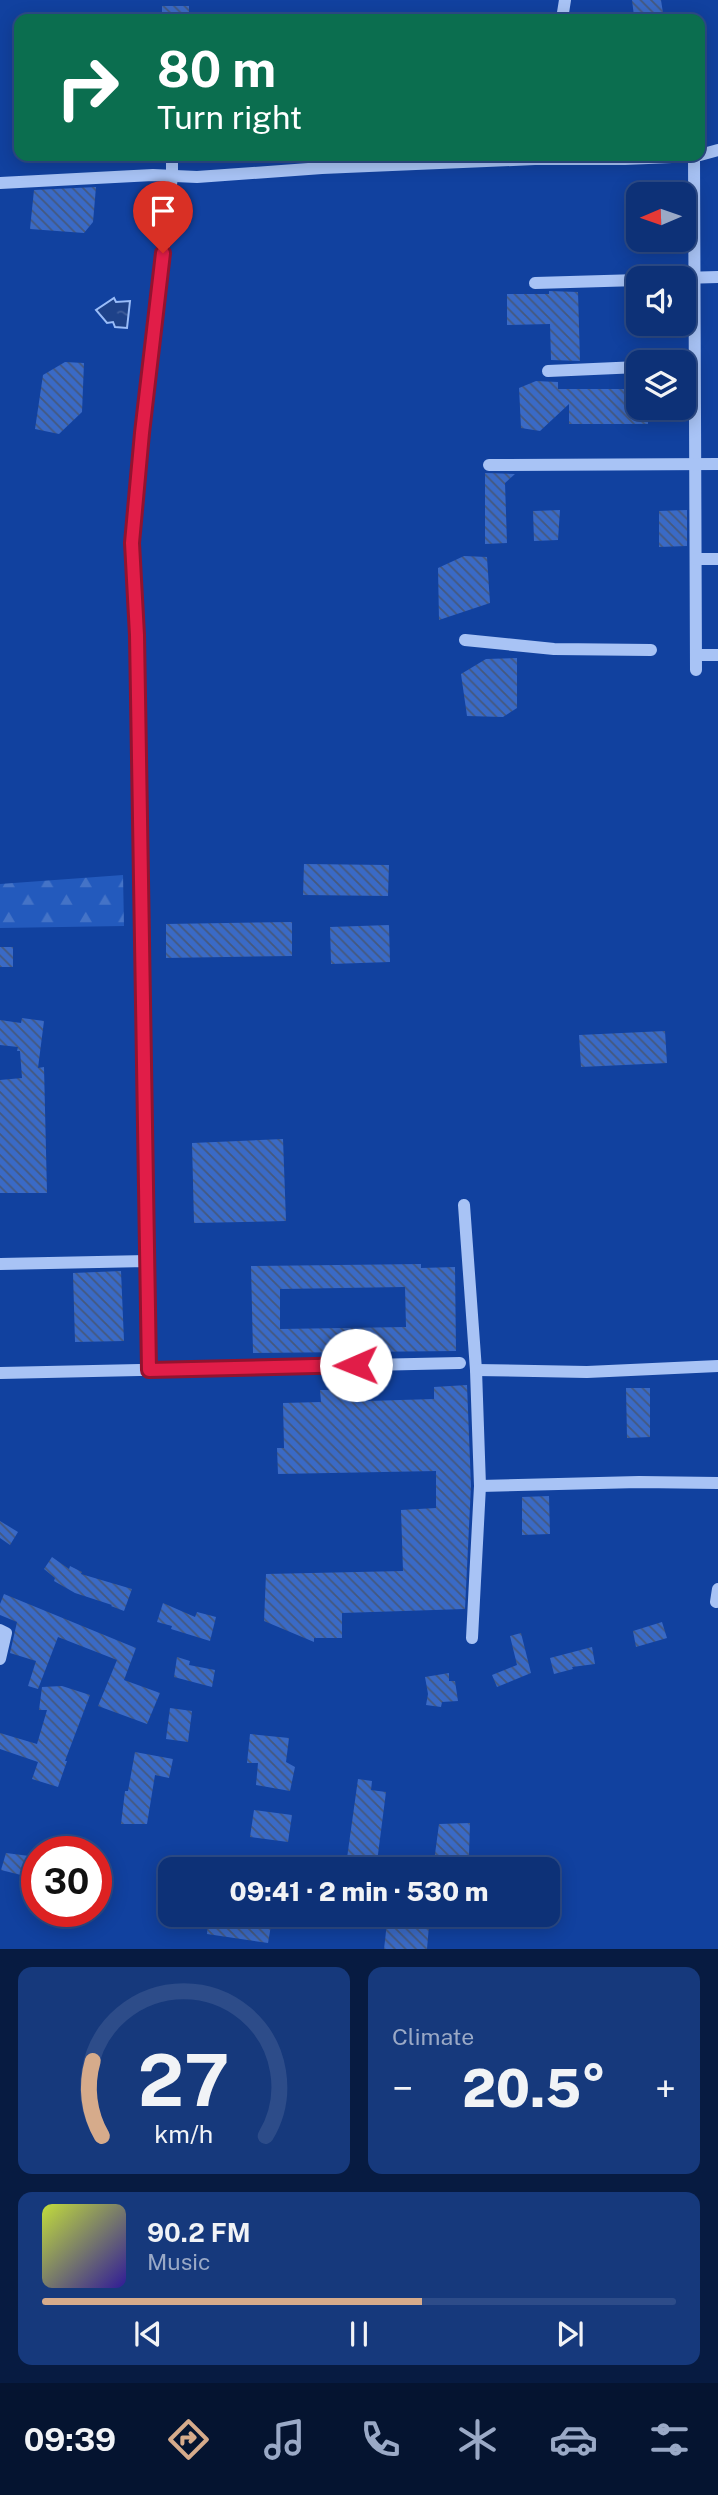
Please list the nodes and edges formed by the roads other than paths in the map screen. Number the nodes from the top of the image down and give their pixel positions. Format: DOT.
graph roads {
  1 [pos="172,161"];
  2 [pos="458,161"];
  3 [pos="694,161"];
  4 [pos="172,176"];
  5 [pos="0,183"];
  6 [pos="689,266"];
  7 [pos="718,277"];
  8 [pos="696,278"];
  9 [pos="626,280"];
  10 [pos="535,283"];
  11 [pos="626,368"];
  12 [pos="548,371"];
  13 [pos="693,420"];
  14 [pos="695,464"];
  15 [pos="718,464"];
  16 [pos="489,465"];
  17 [pos="696,559"];
  18 [pos="718,559"];
  19 [pos="465,640"];
  20 [pos="651,650"];
  21 [pos="718,654"];
  22 [pos="696,655"];
  23 [pos="696,670"];
  24 [pos="464,1205"];
  25 [pos="147,1261"];
  26 [pos="0,1264"];
  27 [pos="460,1363"];
  28 [pos="718,1366"];
  29 [pos="149,1370"];
  30 [pos="476,1370"];
  31 [pos="0,1373"];
  32 [pos="718,1483"];
  33 [pos="480,1486"];
  34 [pos="0,1630"];
  35 [pos="472,1638"];
  36 [pos="0,1659"];
  1 -- 4 [label="street"];
  2 -- 4 [label="street"];
  3 -- 6 [label="street"];
  4 -- 5 [label="street"];
  4 -- 25 [label="street"];
  7 -- 8 [label="street"];
  9 -- 10 [label="street"];
  11 -- 12 [label="street"];
  13 -- 14 [label="street"];
  14 -- 15 [label="street"];
  14 -- 16 [label="street"];
  14 -- 17 [label="street"];
  17 -- 18 [label="street"];
  17 -- 22 [label="street"];
  19 -- 20 [label="street"];
  21 -- 22 [label="street"];
  22 -- 23 [label="street"];
  24 -- 30 [label="street"];
  25 -- 26 [label="street"];
  25 -- 29 [label="street"];
  27 -- 29 [label="street"];
  28 -- 30 [label="street"];
  29 -- 31 [label="street"];
  30 -- 33 [label="street"];
  32 -- 33 [label="street"];
  33 -- 35 [label="street"];
  34 -- 36 [label="street"];
}
